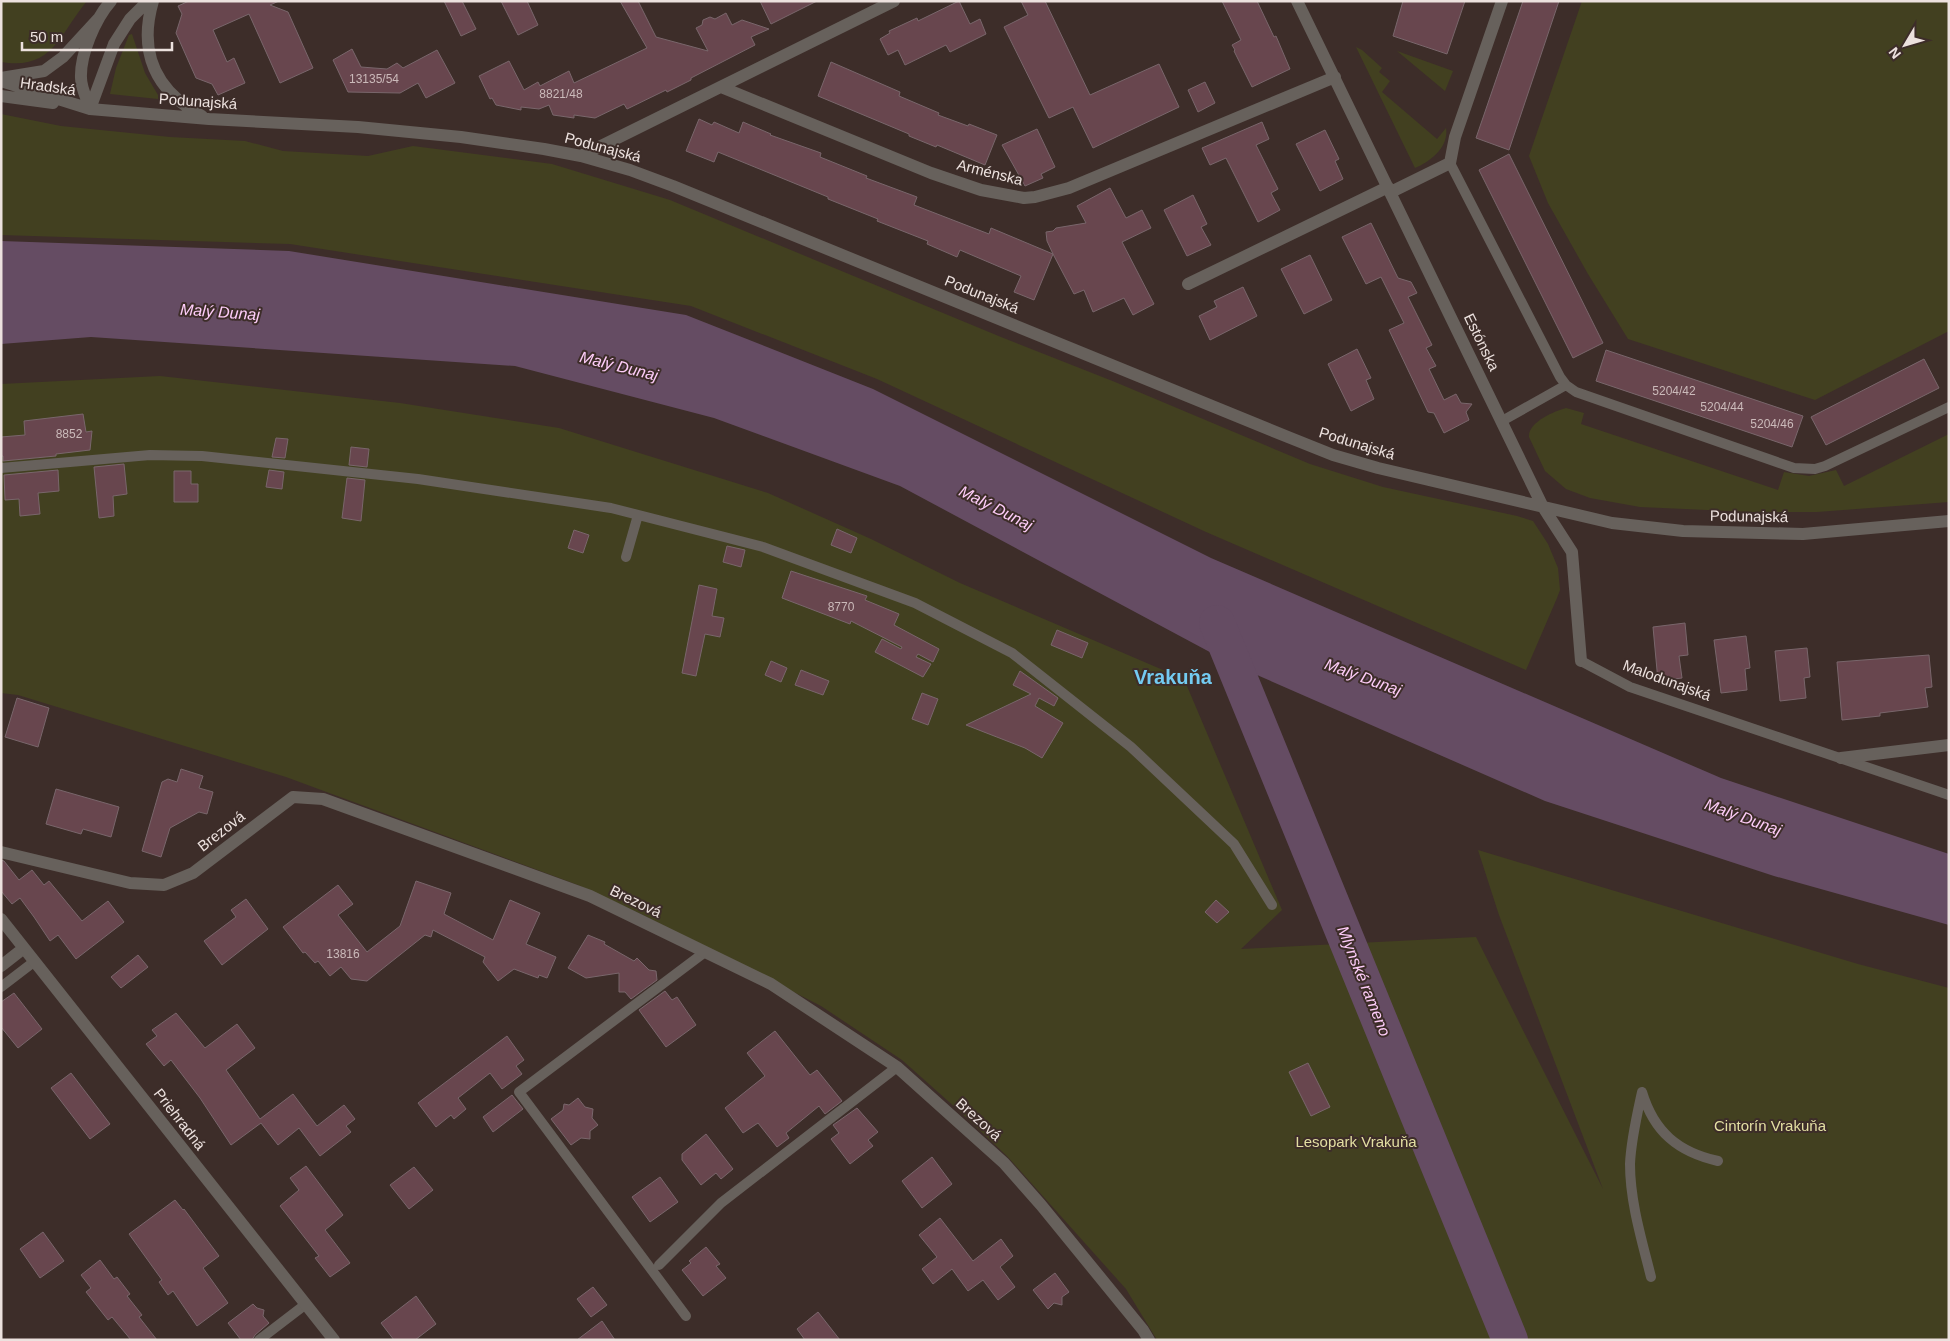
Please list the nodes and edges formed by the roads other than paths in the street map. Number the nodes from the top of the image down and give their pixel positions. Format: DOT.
graph roads {
  1 [pos="110,1"];
  2 [pos="148,1"];
  3 [pos="153,1"];
  4 [pos="894,1"];
  5 [pos="1297,1"];
  6 [pos="1502,1"];
  7 [pos="98,19"];
  8 [pos="1334,77"];
  9 [pos="1,79"];
  10 [pos="721,87"];
  11 [pos="1,96"];
  12 [pos="90,109"];
  13 [pos="209,119"];
  14 [pos="581,156"];
  15 [pos="1450,163"];
  16 [pos="1389,190"];
  17 [pos="1188,284"];
  18 [pos="1566,385"];
  19 [pos="1949,407"];
  20 [pos="1502,422"];
  21 [pos="1,468"];
  22 [pos="1543,507"];
  23 [pos="638,515"];
  24 [pos="1949,521"];
  25 [pos="626,557"];
  26 [pos="1581,662"];
  27 [pos="1949,745"];
  28 [pos="1841,758"];
  29 [pos="1949,795"];
  30 [pos="1,852"];
  31 [pos="1272,906"];
  32 [pos="1,919"];
  33 [pos="24,948"];
  34 [pos="705,952"];
  35 [pos="35,961"];
  36 [pos="1,966"];
  37 [pos="1,987"];
  38 [pos="897,1067"];
  39 [pos="1718,1161"];
  40 [pos="659,1265"];
  41 [pos="1652,1277"];
  42 [pos="306,1304"];
  43 [pos="686,1316"];
  44 [pos="259,1340"];
  45 [pos="334,1340"];
  46 [pos="1148,1340"];
  1 -- 7 [label="street, Hradská"];
  2 -- 12 [label="street, Hradská"];
  3 -- 13 [label="street"];
  4 -- 10 [label="street"];
  5 -- 8 [label="street, Estónska"];
  6 -- 15 [label="street"];
  7 -- 9 [label="street, Hradská"];
  7 -- 12 [label="street, Hradská"];
  8 -- 10 [label="street, Arménska"];
  8 -- 16 [label="street, Estónska"];
  9 -- 12 [label="street, Podunajská"];
  10 -- 14 [label="street"];
  11 -- 12 [label="street, Hradská"];
  12 -- 13 [label="street, Podunajská"];
  13 -- 14 [label="street, Podunajská"];
  14 -- 22 [label="street, Podunajská"];
  15 -- 16 [label="street"];
  15 -- 18 [label="lane"];
  16 -- 17 [label="street"];
  16 -- 20 [label="street, Estónska"];
  18 -- 19 [label="lane"];
  18 -- 20 [label="lane"];
  20 -- 22 [label="street, Estónska"];
  21 -- 23 [label="lane"];
  22 -- 24 [label="street, Podunajská"];
  22 -- 26 [label="street, Malodunajská"];
  23 -- 25 [label="lane"];
  23 -- 31 [label="lane"];
  26 -- 28 [label="lane, Malodunajská"];
  27 -- 28 [label="street, Malodunajská"];
  28 -- 29 [label="lane, Malodunajská"];
  30 -- 34 [label="street, Brezová"];
  32 -- 33 [label="street, Priehradná"];
  33 -- 35 [label="street, Priehradná"];
  33 -- 36 [label="street"];
  34 -- 38 [label="street, Brezová"];
  34 -- 43 [label="lane"];
  35 -- 37 [label="lane"];
  35 -- 42 [label="street, Priehradná"];
  38 -- 40 [label="lane"];
  38 -- 46 [label="street, Brezová"];
  39 -- 41 [label="lane"];
  42 -- 44 [label="lane"];
  42 -- 45 [label="street, Priehradná"];
}
